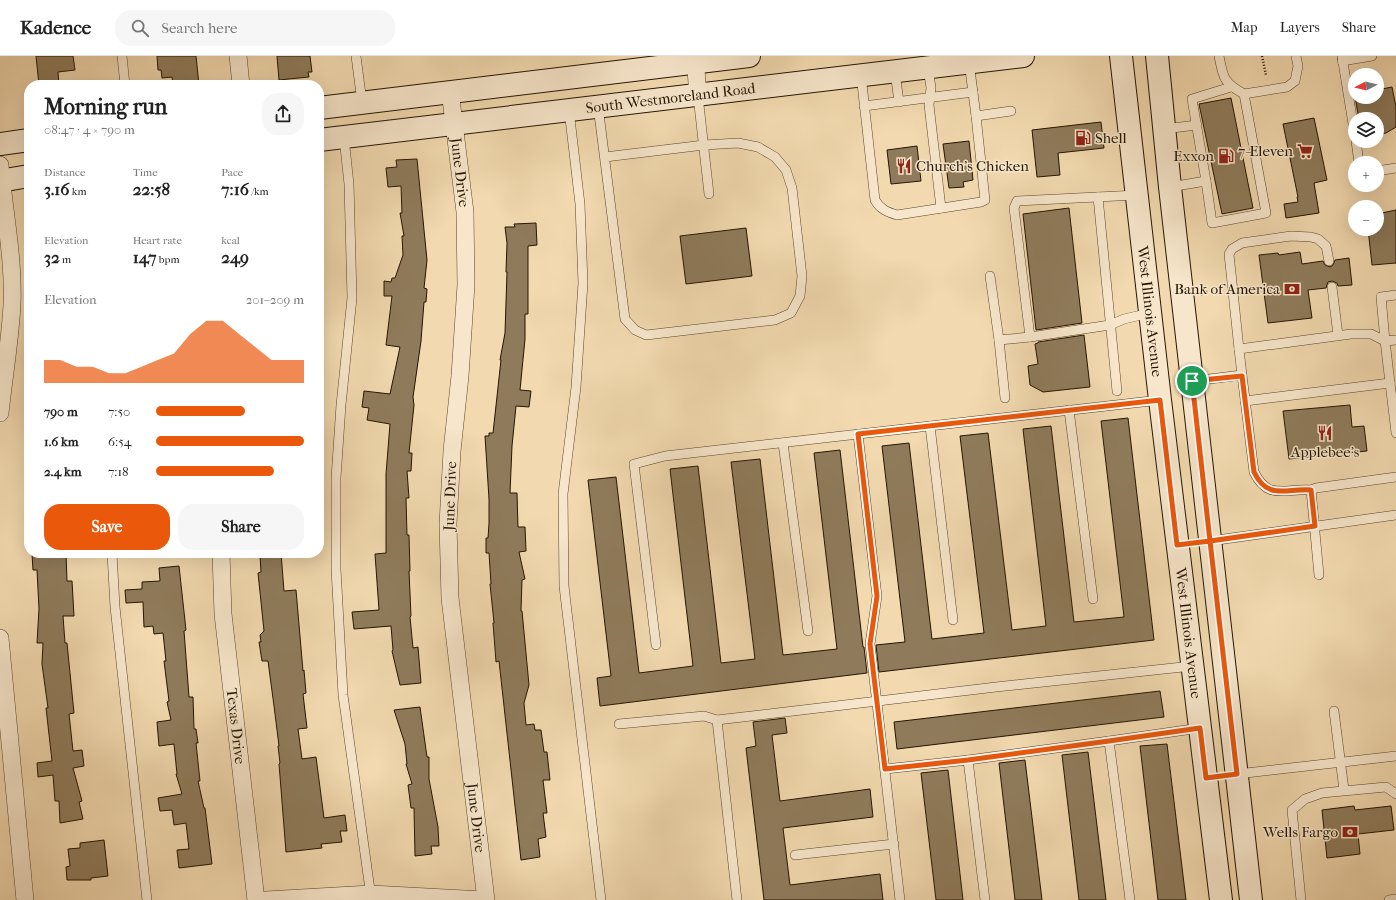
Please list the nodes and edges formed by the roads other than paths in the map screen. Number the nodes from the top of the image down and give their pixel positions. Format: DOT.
graph roads {
  1 [pos="122,56"];
  2 [pos="238,56"];
  3 [pos="356,56"];
  4 [pos="749,56"];
  5 [pos="1023,56"];
  6 [pos="1121,56"];
  7 [pos="1157,56"];
  8 [pos="1219,56"];
  9 [pos="1296,56"];
  10 [pos="1372,56"];
  11 [pos="695,59"];
  12 [pos="1342,59"];
  13 [pos="969,62"];
  14 [pos="928,67"];
  15 [pos="895,71"];
  16 [pos="861,75"];
  17 [pos="124,80"];
  18 [pos="240,80"];
  19 [pos="1231,87"];
  20 [pos="450,91"];
  21 [pos="973,92"];
  22 [pos="1244,94"];
  23 [pos="698,96"];
  24 [pos="930,98"];
  25 [pos="362,102"];
  26 [pos="899,102"];
  27 [pos="598,106"];
  28 [pos="864,106"];
  29 [pos="324,107"];
  30 [pos="569,110"];
  31 [pos="1011,111"];
  32 [pos="1351,112"];
  33 [pos="976,116"];
  34 [pos="454,124"];
  35 [pos="1197,125"];
  36 [pos="1164,129"];
  37 [pos="344,138"];
  38 [pos="324,140"];
  39 [pos="24,141"];
  40 [pos="0,144"];
  41 [pos="704,145"];
  42 [pos="605,157"];
  43 [pos="1396,168"];
  44 [pos="1384,170"];
  45 [pos="0,175"];
  46 [pos="24,176"];
  47 [pos="1206,181"];
  48 [pos="1170,187"];
  49 [pos="709,194"];
  50 [pos="1137,195"];
  51 [pos="1098,196"];
  52 [pos="941,208"];
  53 [pos="1329,261"];
  54 [pos="990,276"];
  55 [pos="1332,287"];
  56 [pos="1396,295"];
  57 [pos="1150,313"];
  58 [pos="1110,325"];
  59 [pos="1338,335"];
  60 [pos="1030,337"];
  61 [pos="999,340"];
  62 [pos="1396,340"];
  63 [pos="1385,341"];
  64 [pos="1239,348"];
  65 [pos="1242,376"];
  66 [pos="1192,381"];
  67 [pos="1390,383"];
  68 [pos="1117,391"];
  69 [pos="1005,398"];
  70 [pos="1160,400"];
  71 [pos="1245,400"];
  72 [pos="1069,410"];
  73 [pos="0,414"];
  74 [pos="930,426"];
  75 [pos="1396,433"];
  76 [pos="858,434"];
  77 [pos="784,443"];
  78 [pos="1396,477"];
  79 [pos="1311,490"];
  80 [pos="1396,515"];
  81 [pos="1315,526"];
  82 [pos="1210,541"];
  83 [pos="1177,545"];
  84 [pos="112,558"];
  85 [pos="221,558"];
  86 [pos="1319,575"];
  87 [pos="1093,599"];
  88 [pos="953,620"];
  89 [pos="808,631"];
  90 [pos="0,638"];
  91 [pos="656,645"];
  92 [pos="1192,666"];
  93 [pos="876,701"];
  94 [pos="1334,711"];
  95 [pos="717,720"];
  96 [pos="619,724"];
  97 [pos="1200,728"];
  98 [pos="1109,741"];
  99 [pos="1396,756"];
  100 [pos="968,760"];
  101 [pos="1340,762"];
  102 [pos="885,769"];
  103 [pos="1237,774"];
  104 [pos="1206,778"];
  105 [pos="1344,790"];
  106 [pos="1396,794"];
  107 [pos="894,844"];
  108 [pos="795,855"];
  109 [pos="371,897"];
  110 [pos="1396,899"];
  111 [pos="25,900"];
  112 [pos="147,900"];
  113 [pos="256,900"];
  114 [pos="266,900"];
  115 [pos="484,900"];
  116 [pos="601,900"];
  117 [pos="737,900"];
  118 [pos="900,900"];
  119 [pos="985,900"];
  120 [pos="1130,900"];
  121 [pos="1221,900"];
  122 [pos="1251,900"];
  123 [pos="1301,900"];
  124 [pos="1388,900"];
  1 -- 17 [label="lane"];
  2 -- 18 [label="street"];
  3 -- 25 [label="lane"];
  4 -- 11 [label="main road"];
  5 -- 13 [label="main road, South Westmoreland Road"];
  6 -- 50 [label="main road, West Illinois Avenue"];
  7 -- 36 [label="main road"];
  8 -- 19 [label="lane"];
  9 -- 22 [label="lane"];
  10 -- 12 [label="lane"];
  11 -- 20 [label="main road"];
  11 -- 23 [label="street"];
  12 -- 32 [label="lane"];
  13 -- 14 [label="main road, South Westmoreland Road"];
  13 -- 21 [label="lane"];
  14 -- 15 [label="main road, South Westmoreland Road"];
  14 -- 24 [label="lane"];
  15 -- 16 [label="main road, South Westmoreland Road"];
  15 -- 26 [label="lane"];
  16 -- 23 [label="main road, South Westmoreland Road"];
  16 -- 28 [label="lane"];
  19 -- 22 [label="lane"];
  19 -- 35 [label="lane"];
  20 -- 25 [label="main road"];
  20 -- 34 [label="street, June Drive"];
  21 -- 24 [label="lane"];
  21 -- 33 [label="lane"];
  22 -- 47 [label="lane"];
  23 -- 27 [label="main road, South Westmoreland Road"];
  23 -- 41 [label="lane"];
  24 -- 26 [label="lane"];
  24 -- 52 [label="lane"];
  25 -- 29 [label="main road"];
  26 -- 28 [label="lane"];
  27 -- 30 [label="main road, South Westmoreland Road"];
  27 -- 42 [label="lane"];
  28 -- 52 [label="lane"];
  30 -- 34 [label="main road, South Westmoreland Road"];
  30 -- 116 [label="lane"];
  31 -- 33 [label="lane"];
  33 -- 52 [label="lane"];
  34 -- 37 [label="main road, South Westmoreland Road"];
  34 -- 115 [label="street, June Drive"];
  35 -- 36 [label="lane"];
  35 -- 47 [label="lane"];
  36 -- 48 [label="main road"];
  37 -- 38 [label="main road, South Westmoreland Road"];
  37 -- 109 [label="lane"];
  39 -- 40 [label="main road"];
  41 -- 42 [label="lane"];
  41 -- 42 [label="lane"];
  41 -- 49 [label="lane"];
  43 -- 44 [label="lane"];
  45 -- 46 [label="main road"];
  45 -- 73 [label="street"];
  47 -- 48 [label="lane"];
  48 -- 66 [label="main road"];
  50 -- 51 [label="lane"];
  50 -- 57 [label="main road, West Illinois Avenue"];
  51 -- 58 [label="lane"];
  51 -- 60 [label="lane"];
  53 -- 64 [label="lane"];
  54 -- 61 [label="lane"];
  55 -- 59 [label="lane"];
  56 -- 63 [label="lane"];
  57 -- 58 [label="lane"];
  57 -- 70 [label="main road, West Illinois Avenue"];
  58 -- 60 [label="lane"];
  58 -- 68 [label="lane"];
  59 -- 63 [label="lane"];
  59 -- 64 [label="lane"];
  60 -- 61 [label="lane"];
  61 -- 69 [label="lane"];
  62 -- 63 [label="lane"];
  63 -- 67 [label="lane"];
  64 -- 65 [label="lane"];
  65 -- 66 [label="lane"];
  65 -- 71 [label="lane"];
  66 -- 82 [label="main road"];
  67 -- 71 [label="lane"];
  67 -- 75 [label="lane"];
  70 -- 72 [label="lane"];
  70 -- 83 [label="main road, West Illinois Avenue"];
  71 -- 79 [label="lane"];
  72 -- 74 [label="lane"];
  72 -- 87 [label="lane"];
  74 -- 76 [label="lane"];
  74 -- 88 [label="lane"];
  76 -- 77 [label="lane"];
  76 -- 93 [label="lane"];
  77 -- 89 [label="lane"];
  77 -- 91 [label="lane"];
  78 -- 79 [label="lane"];
  79 -- 81 [label="lane"];
  80 -- 81 [label="lane"];
  81 -- 82 [label="lane"];
  81 -- 86 [label="lane"];
  82 -- 83 [label="main road"];
  82 -- 103 [label="main road"];
  83 -- 92 [label="main road, West Illinois Avenue"];
  84 -- 112 [label="lane"];
  85 -- 113 [label="street, Texas Drive"];
  90 -- 111 [label="street"];
  92 -- 93 [label="lane"];
  92 -- 97 [label="main road, West Illinois Avenue"];
  93 -- 95 [label="lane"];
  93 -- 102 [label="lane"];
  94 -- 101 [label="lane"];
  95 -- 96 [label="lane"];
  95 -- 117 [label="lane"];
  97 -- 98 [label="lane"];
  97 -- 104 [label="main road, West Illinois Avenue"];
  98 -- 100 [label="lane"];
  98 -- 120 [label="lane"];
  99 -- 101 [label="lane"];
  100 -- 102 [label="lane"];
  100 -- 119 [label="lane"];
  101 -- 103 [label="lane"];
  101 -- 105 [label="lane"];
  102 -- 107 [label="lane"];
  103 -- 104 [label="main road"];
  103 -- 122 [label="main road"];
  104 -- 121 [label="main road, West Illinois Avenue"];
  105 -- 106 [label="lane"];
  105 -- 123 [label="lane"];
  107 -- 108 [label="lane"];
  107 -- 118 [label="lane"];
  109 -- 114 [label="street"];
  109 -- 115 [label="street"];
  110 -- 124 [label="lane"];
}
